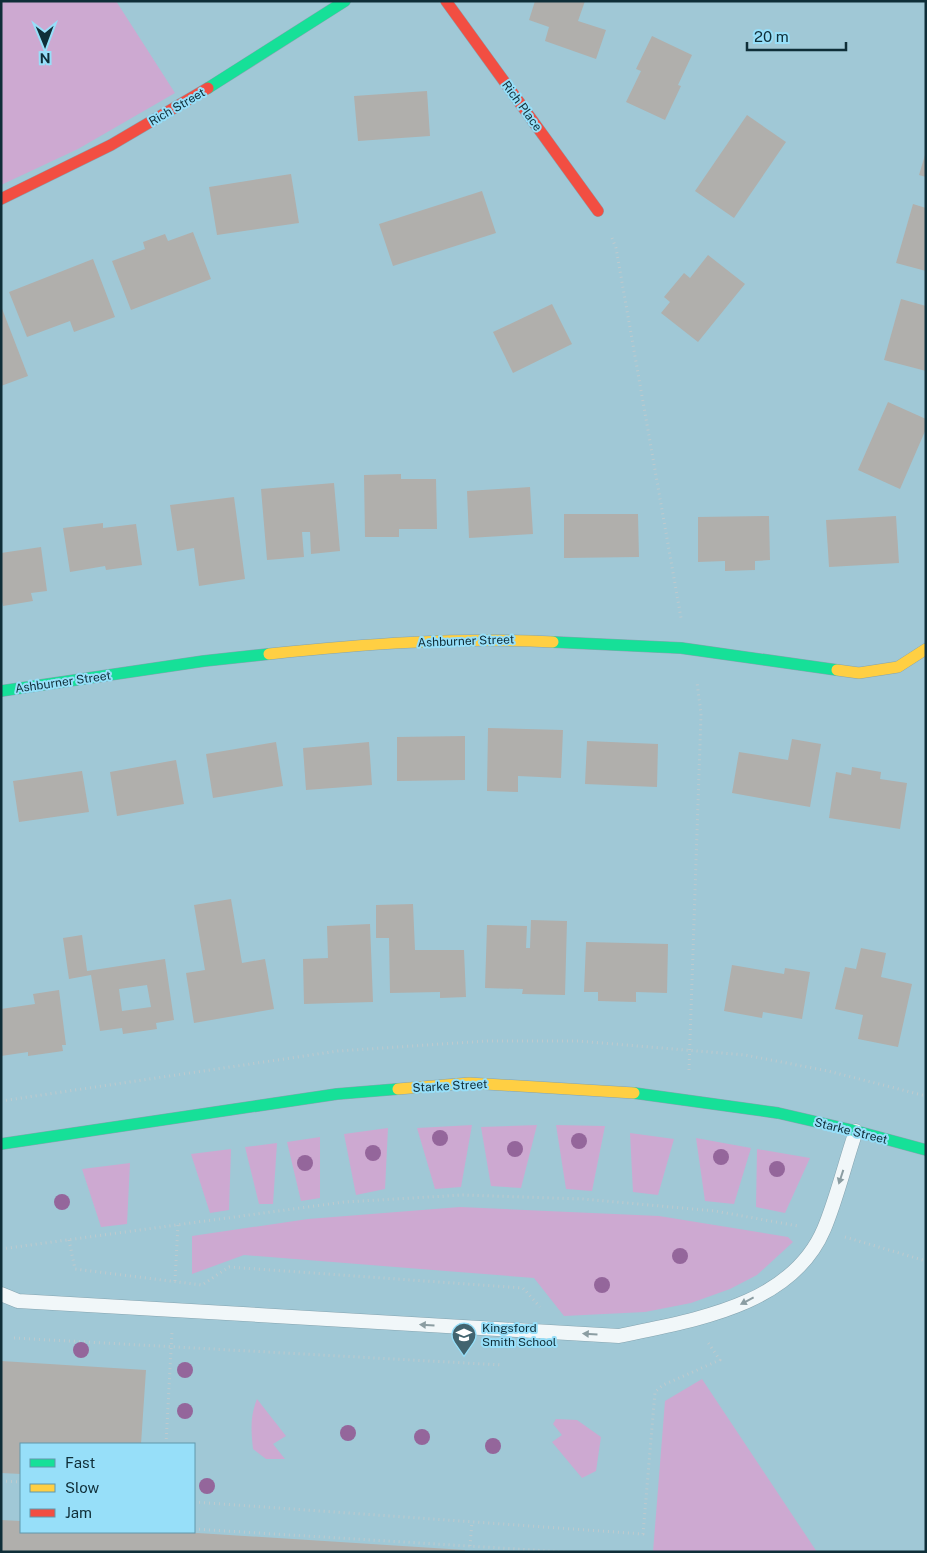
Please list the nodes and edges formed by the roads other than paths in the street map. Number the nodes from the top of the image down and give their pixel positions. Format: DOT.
graph roads {
  1 [pos="345,1"];
  2 [pos="446,1"];
  3 [pos="1,199"];
  4 [pos="598,211"];
  5 [pos="926,649"];
  6 [pos="1,691"];
  7 [pos="856,1131"];
  8 [pos="1,1144"];
  9 [pos="926,1150"];
  10 [pos="1,1294"];
  1 -- 3 [label="street, Rich Street"];
  2 -- 4 [label="street, Rich Place"];
  5 -- 6 [label="street, Ashburner Street"];
  7 -- 8 [label="street, Starke Street"];
  7 -- 9 [label="street, Starke Street"];
  7 -- 10 [label="lane, one-way"];
}
